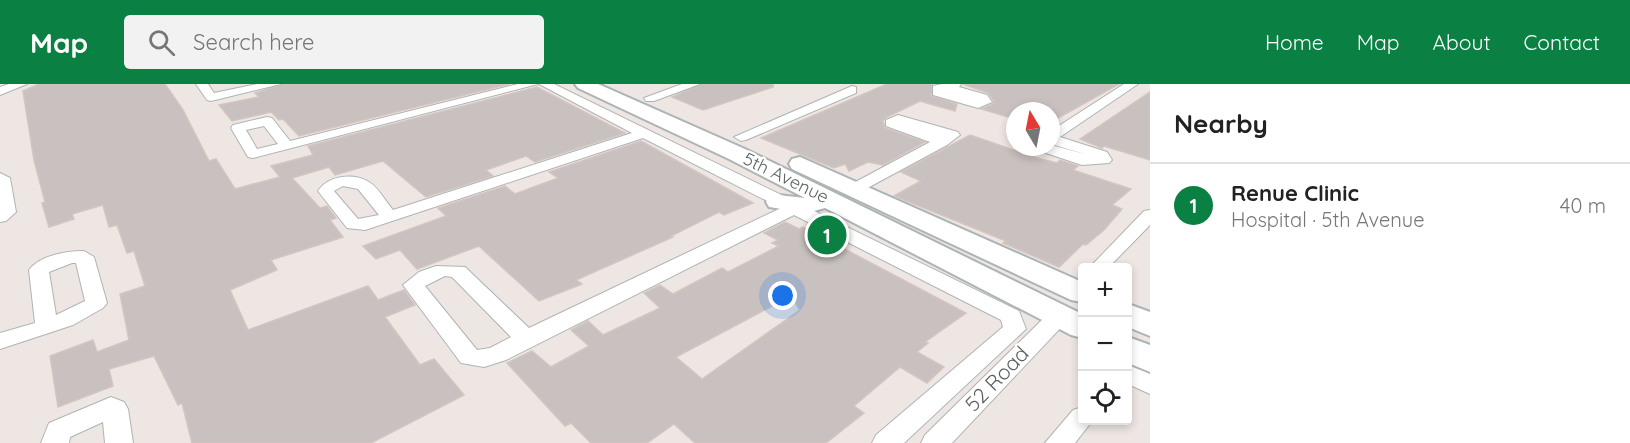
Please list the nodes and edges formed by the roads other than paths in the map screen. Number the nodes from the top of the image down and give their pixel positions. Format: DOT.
graph roads {
  1 [pos="21,84"];
  2 [pos="202,84"];
  3 [pos="275,84"];
  4 [pos="532,84"];
  5 [pos="545,84"];
  6 [pos="584,84"];
  7 [pos="616,84"];
  8 [pos="694,84"];
  9 [pos="833,84"];
  10 [pos="1132,84"];
  11 [pos="855,87"];
  12 [pos="235,88"];
  13 [pos="0,91"];
  14 [pos="650,98"];
  15 [pos="1060,132"];
  16 [pos="642,134"];
  17 [pos="741,137"];
  18 [pos="1060,141"];
  19 [pos="942,142"];
  20 [pos="287,146"];
  21 [pos="1060,153"];
  22 [pos="0,178"];
  23 [pos="854,189"];
  24 [pos="827,198"];
  25 [pos="786,205"];
  26 [pos="914,214"];
  27 [pos="1150,215"];
  28 [pos="0,217"];
  29 [pos="390,217"];
  30 [pos="893,232"];
  31 [pos="1103,263"];
  32 [pos="1078,288"];
  33 [pos="1060,315"];
  34 [pos="1132,316"];
  35 [pos="1078,324"];
  36 [pos="46,325"];
  37 [pos="1150,325"];
  38 [pos="526,339"];
  39 [pos="0,341"];
  40 [pos="1132,351"];
  41 [pos="1150,360"];
  42 [pos="1132,376"];
  43 [pos="1150,385"];
  44 [pos="1078,422"];
  45 [pos="55,443"];
  46 [pos="119,443"];
  47 [pos="886,443"];
  48 [pos="935,443"];
  49 [pos="1059,443"];
  1 -- 13 [label="street"];
  2 -- 12 [label="street"];
  3 -- 12 [label="street"];
  4 -- 20 [label="street"];
  5 -- 16 [label="street"];
  6 -- 24 [label="street, 5th Avenue"];
  7 -- 14 [label="street"];
  8 -- 14 [label="street"];
  9 -- 11 [label="street"];
  10 -- 15 [label="street"];
  11 -- 17 [label="street"];
  14 -- 17 [label="street"];
  16 -- 25 [label="street"];
  16 -- 29 [label="street"];
  17 -- 23 [label="street"];
  18 -- 21 [label="street"];
  19 -- 23 [label="street"];
  22 -- 28 [label="street"];
  23 -- 26 [label="street"];
  24 -- 25 [label="street"];
  24 -- 30 [label="street, 5th Avenue"];
  25 -- 38 [label="street"];
  25 -- 47 [label="street"];
  26 -- 30 [label="street"];
  26 -- 32 [label="street"];
  27 -- 31 [label="street"];
  30 -- 33 [label="street, 5th Avenue"];
  33 -- 35 [label="street, 5th Avenue"];
  33 -- 48 [label="street, 52 Road"];
  34 -- 37 [label="street"];
  36 -- 39 [label="street"];
  38 -- 38 [label="street"];
  40 -- 41 [label="street"];
  42 -- 43 [label="street"];
  44 -- 49 [label="street"];
  45 -- 46 [label="street"];
}
